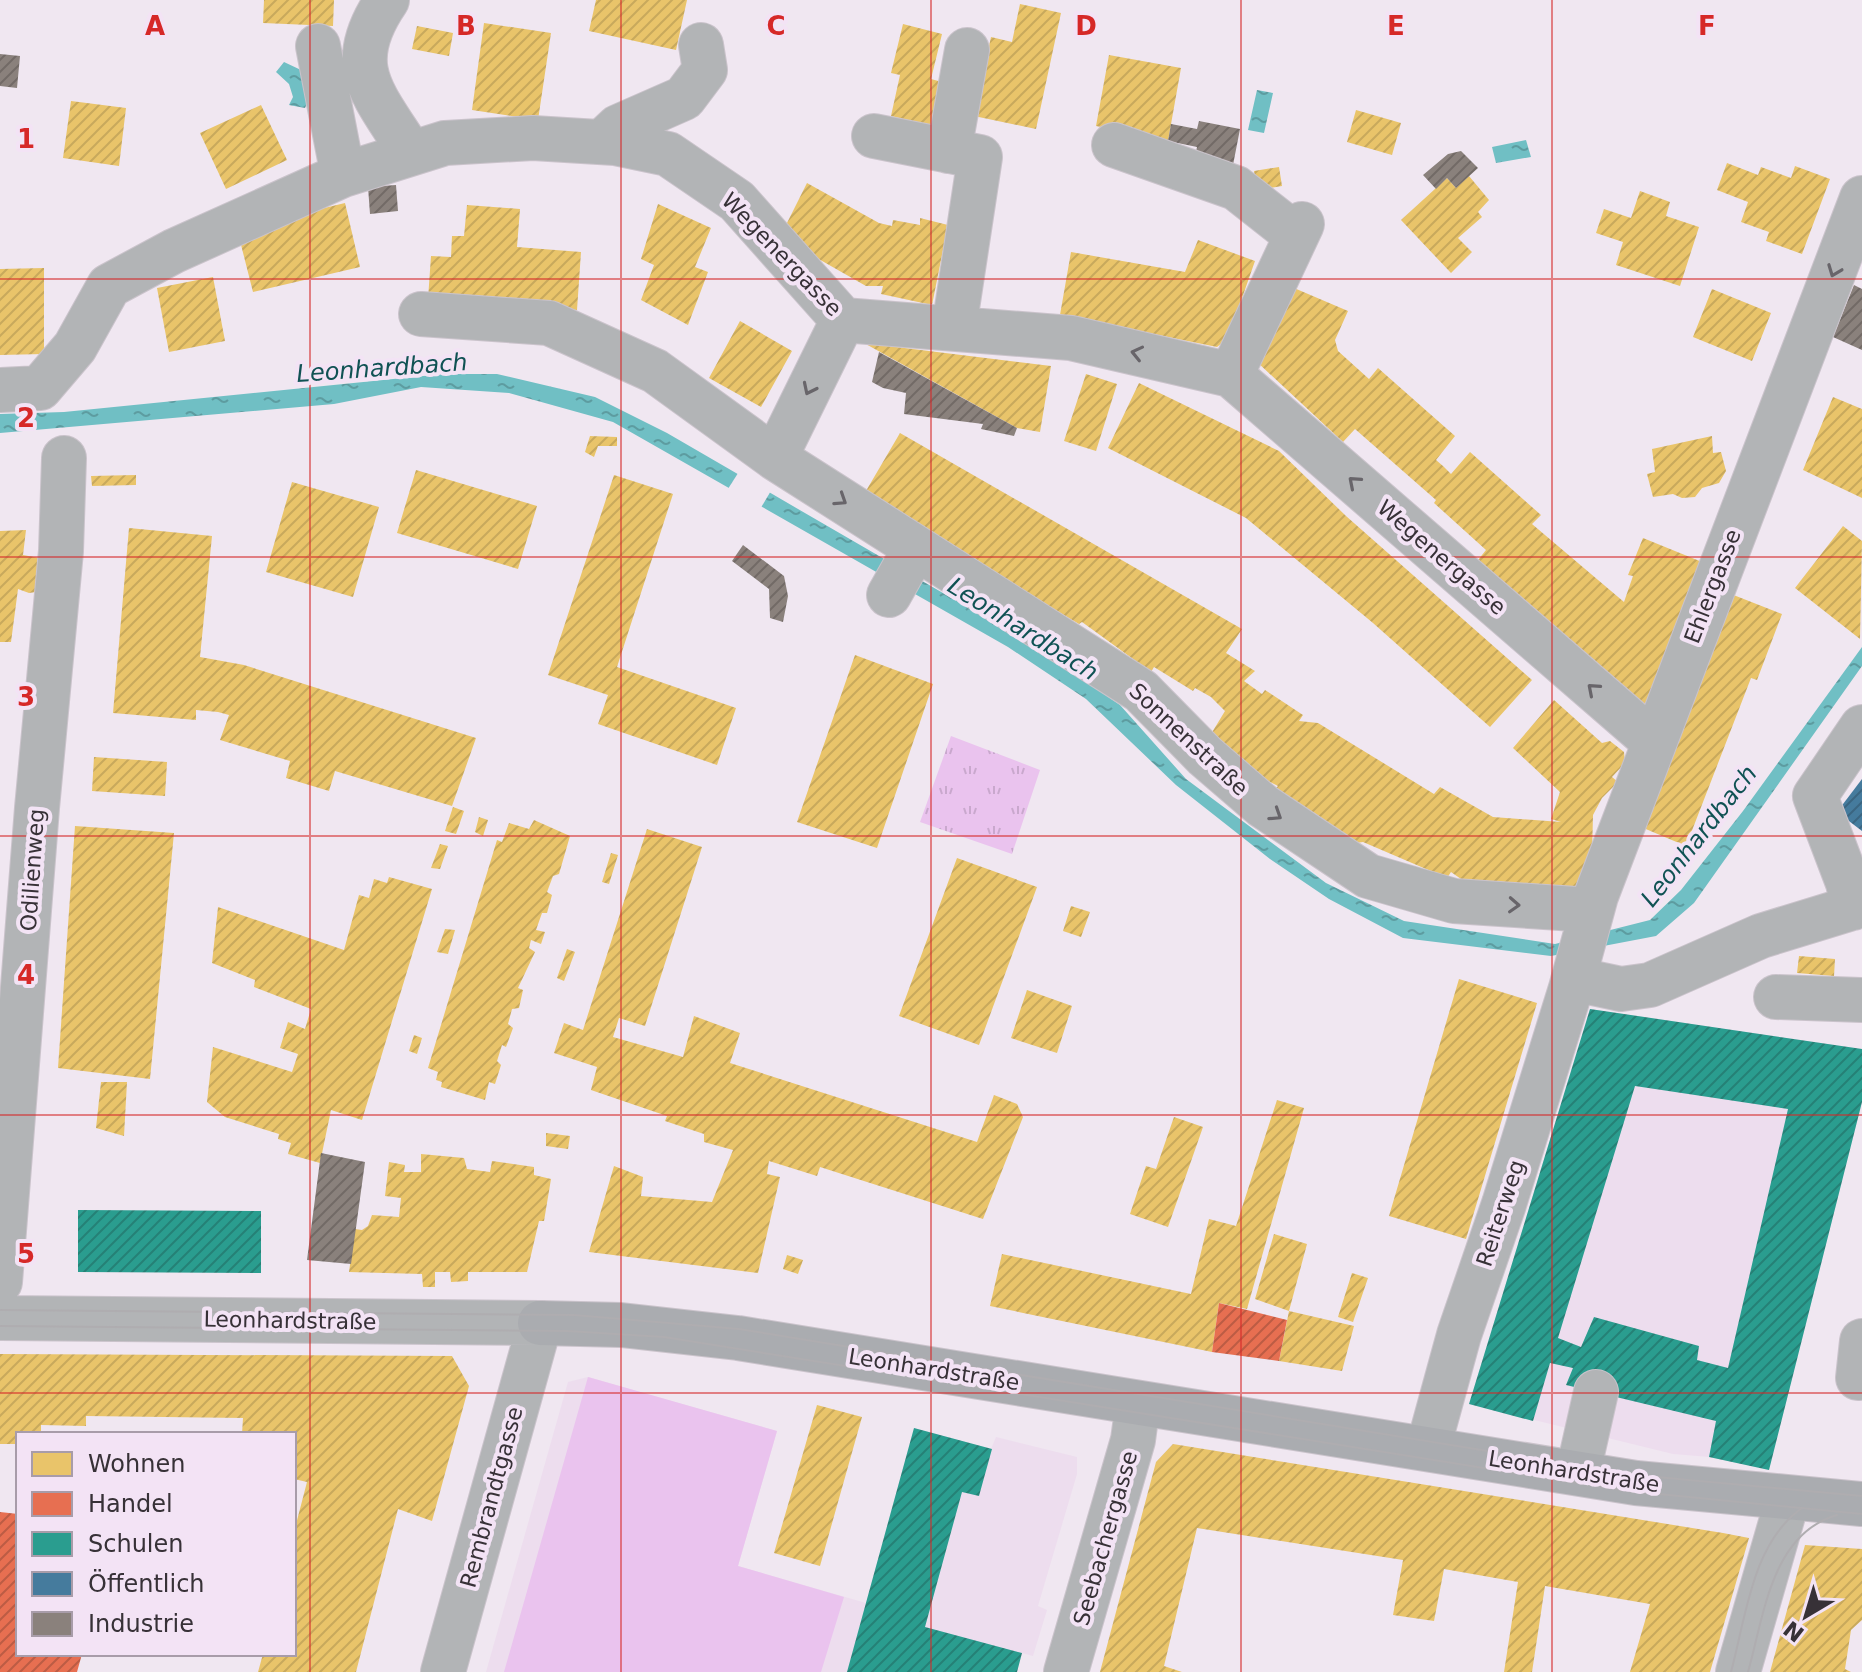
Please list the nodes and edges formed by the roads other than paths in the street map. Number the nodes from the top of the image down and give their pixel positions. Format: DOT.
graph roads {
  1 [pos="387,0"];
  2 [pos="701,45"];
  3 [pos="318,46"];
  4 [pos="967,50"];
  5 [pos="874,136"];
  6 [pos="602,142"];
  7 [pos="1114,145"];
  8 [pos="949,151"];
  9 [pos="410,152"];
  10 [pos="343,175"];
  11 [pos="1862,198"];
  12 [pos="421,314"];
  13 [pos="843,320"];
  14 [pos="954,328"];
  15 [pos="1231,375"];
  16 [pos="20,389"];
  17 [pos="64,458"];
  18 [pos="775,458"];
  19 [pos="1862,727"];
  20 [pos="1652,740"];
  21 [pos="1858,906"];
  22 [pos="1583,943"];
  23 [pos="1776,997"];
  24 [pos="1862,1000"];
  25 [pos="0,1282"];
  26 [pos="0,1318"];
  27 [pos="540,1323"];
  28 [pos="1596,1392"];
  29 [pos="1138,1403"];
  30 [pos="1428,1448"];
  31 [pos="1578,1472"];
  32 [pos="1788,1498"];
  33 [pos="1862,1504"];
  34 [pos="443,1672"];
  35 [pos="1066,1672"];
  36 [pos="1738,1672"];
  1 -- 9 [label="street"];
  2 -- 6 [label="street"];
  3 -- 10 [label="street"];
  4 -- 8 [label="street"];
  5 -- 8 [label="street"];
  6 -- 9 [label="street, Wegenergasse"];
  6 -- 13 [label="street, Wegenergasse"];
  7 -- 15 [label="street"];
  8 -- 14 [label="street"];
  9 -- 10 [label="street, Wegenergasse"];
  10 -- 16 [label="street, Wegenergasse"];
  11 -- 20 [label="street, Ehlergasse, one-way"];
  12 -- 18 [label="street, Sonnenstraße"];
  13 -- 14 [label="street, Wegenergasse"];
  13 -- 18 [label="street, one-way"];
  15 -- 14 [label="street, Wegenergasse, one-way"];
  20 -- 15 [label="street, Wegenergasse, one-way"];
  17 -- 25 [label="street, Odilienweg"];
  18 -- 22 [label="street, Sonnenstraße, one-way"];
  19 -- 21 [label="street"];
  20 -- 22 [label="street, Ehlergasse"];
  21 -- 22 [label="street, Sonnenstraße"];
  22 -- 30 [label="street, Reiterweg"];
  23 -- 24 [label="street"];
  26 -- 27 [label="street, Leonhardstraße"];
  27 -- 29 [label="main road, Leonhardstraße"];
  27 -- 34 [label="street, Rembrandtgasse"];
  28 -- 31 [label="street"];
  29 -- 30 [label="main road, Leonhardstraße"];
  29 -- 35 [label="street, Seebachergasse"];
  30 -- 31 [label="main road, Leonhardstraße"];
  31 -- 32 [label="main road, Leonhardstraße"];
  32 -- 33 [label="main road, Leonhardstraße"];
  32 -- 36 [label="street"];
}
